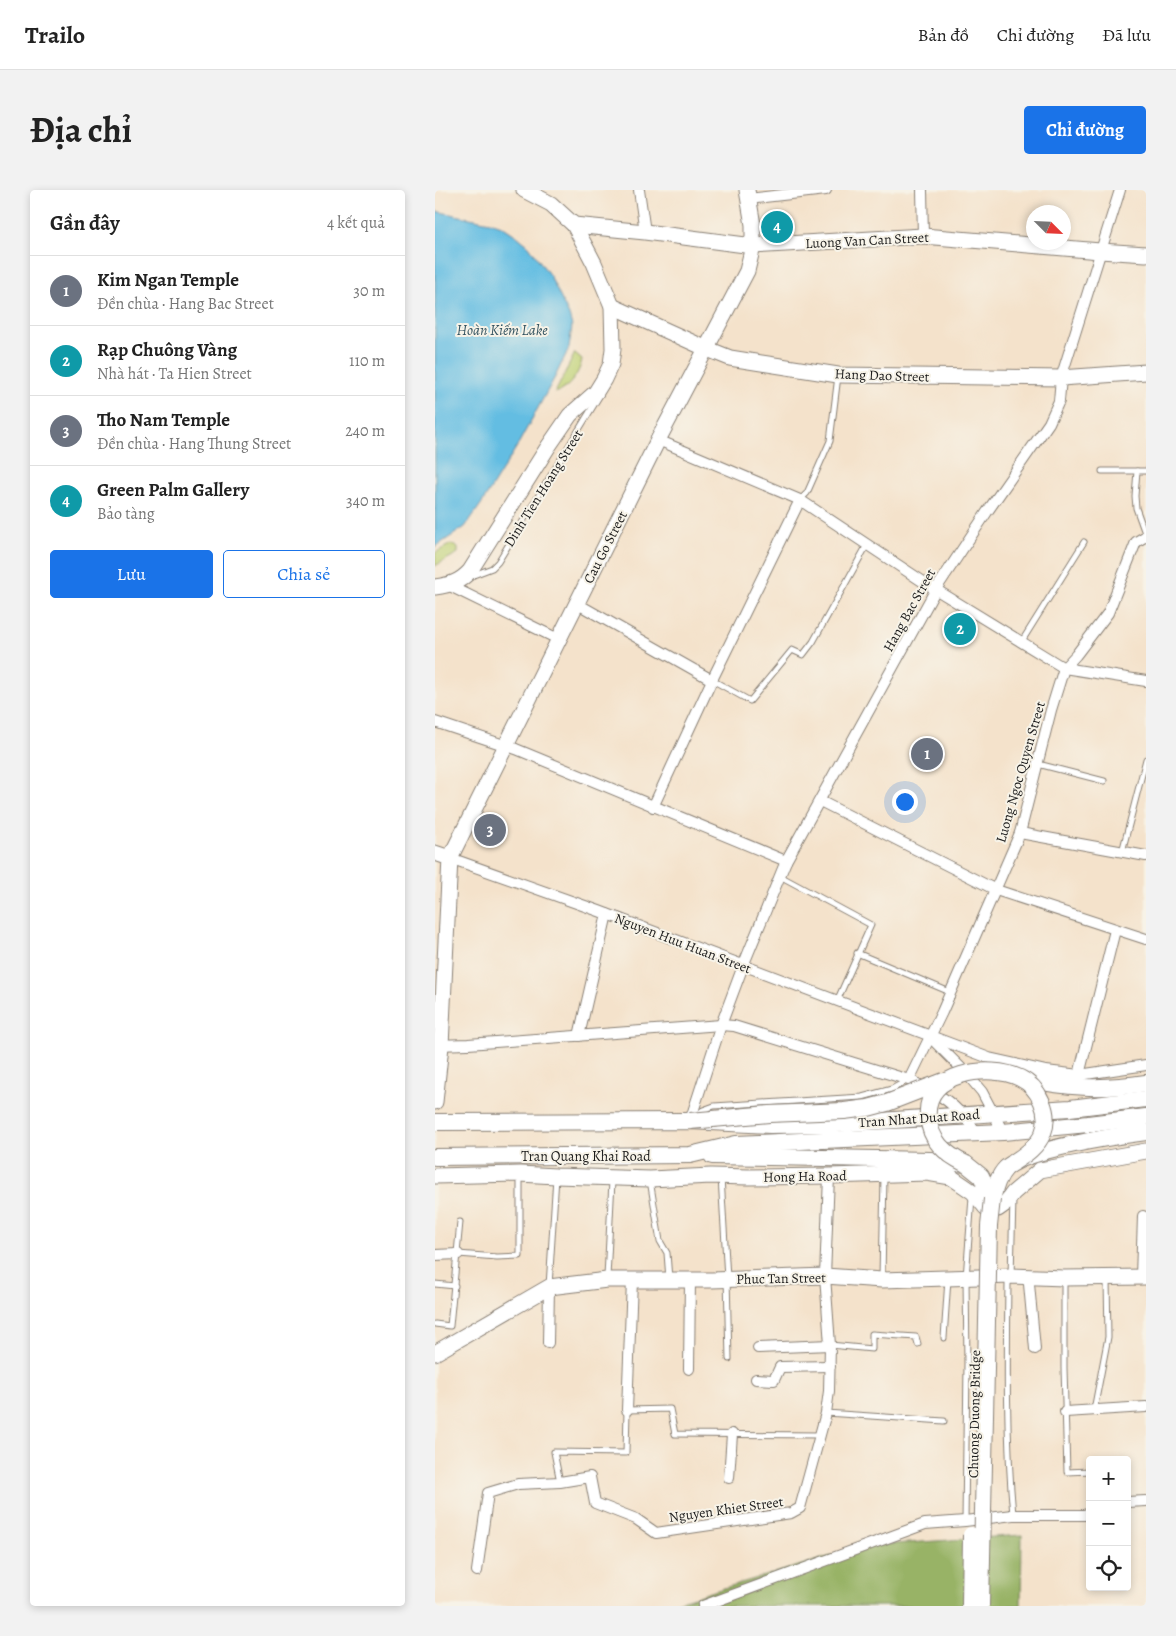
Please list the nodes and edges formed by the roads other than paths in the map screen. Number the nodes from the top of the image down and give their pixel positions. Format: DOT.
graph roads {
  1 [pos="524,190"];
  2 [pos="639,190"];
  3 [pos="826,190"];
  4 [pos="922,190"];
  5 [pos="1120,190"];
  6 [pos="747,194"];
  7 [pos="574,225"];
  8 [pos="645,232"];
  9 [pos="923,236"];
  10 [pos="753,246"];
  11 [pos="1100,251"];
  12 [pos="1146,254"];
  13 [pos="612,306"];
  14 [pos="705,348"];
  15 [pos="1146,372"];
  16 [pos="838,375"];
  17 [pos="1061,378"];
  18 [pos="658,440"];
  19 [pos="1102,471"];
  20 [pos="1137,471"];
  21 [pos="1146,471"];
  22 [pos="800,500"];
  23 [pos="1146,536"];
  24 [pos="1084,542"];
  25 [pos="867,546"];
  26 [pos="442,586"];
  27 [pos="936,589"];
  28 [pos="576,603"];
  29 [pos="558,639"];
  30 [pos="1022,641"];
  31 [pos="1064,668"];
  32 [pos="712,680"];
  33 [pos="1146,681"];
  34 [pos="435,722"];
  35 [pos="506,746"];
  36 [pos="1146,759"];
  37 [pos="1038,764"];
  38 [pos="1104,781"];
  39 [pos="820,801"];
  40 [pos="653,807"];
  41 [pos="1020,833"];
  42 [pos="1121,852"];
  43 [pos="435,853"];
  44 [pos="1146,856"];
  45 [pos="450,858"];
  46 [pos="786,862"];
  47 [pos="780,876"];
  48 [pos="996,890"];
  49 [pos="607,914"];
  50 [pos="1115,930"];
  51 [pos="1146,939"];
  52 [pos="857,954"];
  53 [pos="743,966"];
  54 [pos="950,992"];
  55 [pos="837,1001"];
  56 [pos="721,1025"];
  57 [pos="579,1036"];
  58 [pos="930,1037"];
  59 [pos="438,1045"];
  60 [pos="1146,1065"];
  61 [pos="1079,1075"];
  62 [pos="953,1077"];
  63 [pos="1021,1078"];
  64 [pos="909,1080"];
  65 [pos="1146,1083"];
  66 [pos="1146,1099"];
  67 [pos="435,1102"];
  68 [pos="994,1113"];
  69 [pos="964,1115"];
  70 [pos="1146,1117"];
  71 [pos="691,1121"];
  72 [pos="435,1122"];
  73 [pos="1003,1132"];
  74 [pos="1146,1132"];
  75 [pos="977,1133"];
  76 [pos="735,1151"];
  77 [pos="1146,1151"];
  78 [pos="435,1157"];
  79 [pos="1014,1162"];
  80 [pos="966,1164"];
  81 [pos="884,1173"];
  82 [pos="520,1174"];
  83 [pos="435,1176"];
  84 [pos="556,1176"];
  85 [pos="721,1176"];
  86 [pos="829,1176"];
  87 [pos="612,1178"];
  88 [pos="650,1179"];
  89 [pos="973,1192"];
  90 [pos="1013,1193"];
  91 [pos="992,1199"];
  92 [pos="1143,1216"];
  93 [pos="460,1222"];
  94 [pos="989,1226"];
  95 [pos="458,1254"];
  96 [pos="435,1255"];
  97 [pos="825,1276"];
  98 [pos="1019,1276"];
  99 [pos="1107,1277"];
  100 [pos="1144,1277"];
  101 [pos="727,1278"];
  102 [pos="948,1278"];
  103 [pos="966,1278"];
  104 [pos="1064,1278"];
  105 [pos="669,1279"];
  106 [pos="690,1279"];
  107 [pos="607,1280"];
  108 [pos="633,1280"];
  109 [pos="882,1280"];
  110 [pos="435,1284"];
  111 [pos="455,1286"];
  112 [pos="549,1286"];
  113 [pos="435,1324"];
  114 [pos="944,1338"];
  115 [pos="548,1343"];
  116 [pos="918,1344"];
  117 [pos="830,1345"];
  118 [pos="758,1348"];
  119 [pos="1035,1349"];
  120 [pos="435,1353"];
  121 [pos="729,1359"];
  122 [pos="830,1366"];
  123 [pos="689,1370"];
  124 [pos="756,1380"];
  125 [pos="1146,1407"];
  126 [pos="627,1410"];
  127 [pos="1094,1410"];
  128 [pos="1065,1412"];
  129 [pos="826,1413"];
  130 [pos="944,1421"];
  131 [pos="732,1434"];
  132 [pos="819,1435"];
  133 [pos="1086,1471"];
  134 [pos="729,1478"];
  135 [pos="560,1482"];
  136 [pos="1146,1501"];
  137 [pos="1131,1502"];
  138 [pos="1086,1514"];
  139 [pos="1013,1515"];
  140 [pos="965,1521"];
  141 [pos="477,1571"];
  142 [pos="703,1606"];
  143 [pos="970,1606"];
  144 [pos="981,1606"];
  145 [pos="992,1606"];
  1 -- 7 [label="street"];
  2 -- 8 [label="street"];
  3 -- 6 [label="street"];
  4 -- 9 [label="street"];
  5 -- 11 [label="street, Hang Bac Street"];
  6 -- 10 [label="street, Cau Go Street"];
  7 -- 8 [label="street, Luong Van Can Street"];
  7 -- 13 [label="street"];
  8 -- 10 [label="street, Luong Van Can Street"];
  9 -- 10 [label="street, Luong Van Can Street"];
  9 -- 11 [label="street, Luong Van Can Street"];
  10 -- 14 [label="street, Cau Go Street"];
  11 -- 12 [label="street, Luong Van Can Street"];
  11 -- 17 [label="street, Hang Bac Street"];
  13 -- 14 [label="street, Hang Dao Street"];
  13 -- 26 [label="street, Dinh Tien Hoang Street"];
  14 -- 16 [label="street, Hang Dao Street"];
  14 -- 18 [label="street, Cau Go Street"];
  15 -- 17 [label="street, Hang Dao Street"];
  16 -- 17 [label="street, Hang Dao Street"];
  16 -- 22 [label="lane"];
  17 -- 27 [label="street, Hang Bac Street"];
  18 -- 22 [label="street"];
  18 -- 28 [label="street, Cau Go Street"];
  19 -- 20 [label="lane"];
  20 -- 21 [label="lane"];
  20 -- 23 [label="lane"];
  22 -- 25 [label="street"];
  22 -- 32 [label="street"];
  23 -- 31 [label="street, Luong Ngoc Quyen Street"];
  24 -- 30 [label="lane"];
  25 -- 27 [label="street"];
  25 -- 32 [label="lane"];
  26 -- 29 [label="street"];
  27 -- 30 [label="street"];
  27 -- 39 [label="street, Hang Bac Street"];
  28 -- 29 [label="street, Cau Go Street"];
  28 -- 32 [label="street"];
  29 -- 35 [label="street, Cau Go Street"];
  30 -- 31 [label="street"];
  31 -- 33 [label="street"];
  31 -- 37 [label="street, Luong Ngoc Quyen Street"];
  32 -- 40 [label="street"];
  34 -- 35 [label="street"];
  35 -- 40 [label="street"];
  35 -- 45 [label="street, Cau Go Street"];
  36 -- 42 [label="lane"];
  37 -- 38 [label="lane"];
  37 -- 41 [label="street, Luong Ngoc Quyen Street"];
  39 -- 46 [label="street, Hang Bac Street"];
  39 -- 48 [label="street"];
  40 -- 46 [label="street"];
  41 -- 42 [label="street"];
  41 -- 48 [label="street, Luong Ngoc Quyen Street"];
  42 -- 44 [label="street"];
  43 -- 45 [label="street, Nguyen Huu Huan Street"];
  45 -- 49 [label="street, Nguyen Huu Huan Street"];
  45 -- 59 [label="street"];
  46 -- 47 [label="street, Hang Bac Street"];
  47 -- 52 [label="lane"];
  47 -- 53 [label="street, Hang Bac Street"];
  48 -- 50 [label="street"];
  48 -- 54 [label="street, Luong Ngoc Quyen Street"];
  49 -- 53 [label="street, Nguyen Huu Huan Street"];
  49 -- 57 [label="street"];
  50 -- 51 [label="street"];
  50 -- 61 [label="street"];
  52 -- 54 [label="lane"];
  52 -- 55 [label="lane"];
  53 -- 55 [label="street, Nguyen Huu Huan Street"];
  53 -- 56 [label="street, Hang Bac Street"];
  54 -- 58 [label="street, Luong Ngoc Quyen Street"];
  55 -- 58 [label="street, Nguyen Huu Huan Street"];
  56 -- 57 [label="street"];
  56 -- 64 [label="street"];
  56 -- 71 [label="street, Hang Bac Street"];
  57 -- 59 [label="street"];
  58 -- 61 [label="street"];
  58 -- 64 [label="street, Luong Ngoc Quyen Street"];
  58 -- 68 [label="street"];
  59 -- 67 [label="street"];
  60 -- 61 [label="street"];
  62 -- 63 [label="main road, bridge"];
  62 -- 71 [label="main road, bridge"];
  62 -- 80 [label="main road, bridge"];
  63 -- 65 [label="main road"];
  63 -- 79 [label="main road, bridge"];
  64 -- 69 [label="street"];
  64 -- 71 [label="lane"];
  66 -- 68 [label="main road, Tran Nhat Duat Road"];
  68 -- 69 [label="main road, Tran Nhat Duat Road"];
  68 -- 73 [label="street"];
  69 -- 71 [label="main road, Tran Nhat Duat Road"];
  69 -- 75 [label="street"];
  70 -- 73 [label="main road, Tran Nhat Duat Road"];
  71 -- 72 [label="main road"];
  73 -- 75 [label="main road, Tran Nhat Duat Road"];
  74 -- 79 [label="main road, bridge"];
  75 -- 76 [label="main road, Tran Nhat Duat Road"];
  76 -- 78 [label="main road, Tran Quang Khai Road"];
  76 -- 80 [label="main road"];
  77 -- 90 [label="street, Hong Ha Road"];
  79 -- 91 [label="main road"];
  80 -- 91 [label="main road"];
  81 -- 86 [label="street, Hong Ha Road"];
  81 -- 89 [label="street, Hong Ha Road"];
  81 -- 109 [label="lane"];
  82 -- 83 [label="street, Hong Ha Road"];
  82 -- 84 [label="street, Hong Ha Road"];
  82 -- 95 [label="lane"];
  84 -- 87 [label="street, Hong Ha Road"];
  84 -- 112 [label="lane"];
  85 -- 86 [label="street, Hong Ha Road"];
  85 -- 88 [label="street, Hong Ha Road"];
  85 -- 101 [label="lane"];
  86 -- 97 [label="street, Nguyen Khiet Street"];
  87 -- 88 [label="street, Hong Ha Road"];
  87 -- 107 [label="lane"];
  88 -- 105 [label="lane"];
  89 -- 90 [label="street, Hong Ha Road"];
  89 -- 103 [label="lane"];
  90 -- 98 [label="lane"];
  91 -- 94 [label="main road, bridge"];
  92 -- 100 [label="street"];
  93 -- 95 [label="lane"];
  94 -- 143 [label="main road, Chuong Duong Bridge, bridge"];
  94 -- 144 [label="main road, Chuong Duong Bridge, bridge"];
  94 -- 145 [label="main road, Chuong Duong Bridge"];
  95 -- 96 [label="street"];
  95 -- 111 [label="lane"];
  97 -- 101 [label="street, Phuc Tan Street"];
  97 -- 109 [label="street, Phuc Tan Street"];
  97 -- 117 [label="street, Nguyen Khiet Street"];
  98 -- 103 [label="street, Phuc Tan Street"];
  98 -- 104 [label="street, Phuc Tan Street"];
  98 -- 119 [label="street"];
  98 -- 139 [label="lane"];
  99 -- 100 [label="street, Phuc Tan Street"];
  99 -- 104 [label="street, Phuc Tan Street"];
  99 -- 127 [label="lane"];
  101 -- 106 [label="street, Phuc Tan Street"];
  101 -- 121 [label="lane"];
  102 -- 103 [label="street, Phuc Tan Street"];
  102 -- 109 [label="street, Phuc Tan Street"];
  102 -- 114 [label="lane"];
  103 -- 140 [label="lane"];
  104 -- 128 [label="lane"];
  105 -- 106 [label="street, Phuc Tan Street"];
  105 -- 108 [label="street, Phuc Tan Street"];
  106 -- 123 [label="street"];
  107 -- 108 [label="street, Phuc Tan Street"];
  107 -- 112 [label="street, Phuc Tan Street"];
  108 -- 126 [label="street"];
  110 -- 111 [label="lane"];
  111 -- 113 [label="lane"];
  112 -- 115 [label="street"];
  112 -- 120 [label="street, Phuc Tan Street"];
  116 -- 117 [label="lane"];
  117 -- 118 [label="street"];
  117 -- 122 [label="street, Nguyen Khiet Street"];
  122 -- 124 [label="street"];
  122 -- 129 [label="street, Nguyen Khiet Street"];
  125 -- 127 [label="street"];
  126 -- 131 [label="lane"];
  126 -- 135 [label="lane"];
  127 -- 128 [label="street"];
  128 -- 133 [label="lane"];
  129 -- 130 [label="lane"];
  129 -- 132 [label="street, Nguyen Khiet Street"];
  131 -- 132 [label="lane"];
  131 -- 134 [label="street"];
  132 -- 135 [label="street, Nguyen Khiet Street"];
  135 -- 141 [label="street, Nguyen Khiet Street"];
  136 -- 137 [label="street"];
  138 -- 139 [label="street"];
  139 -- 140 [label="street"];
  140 -- 142 [label="street"];
}
